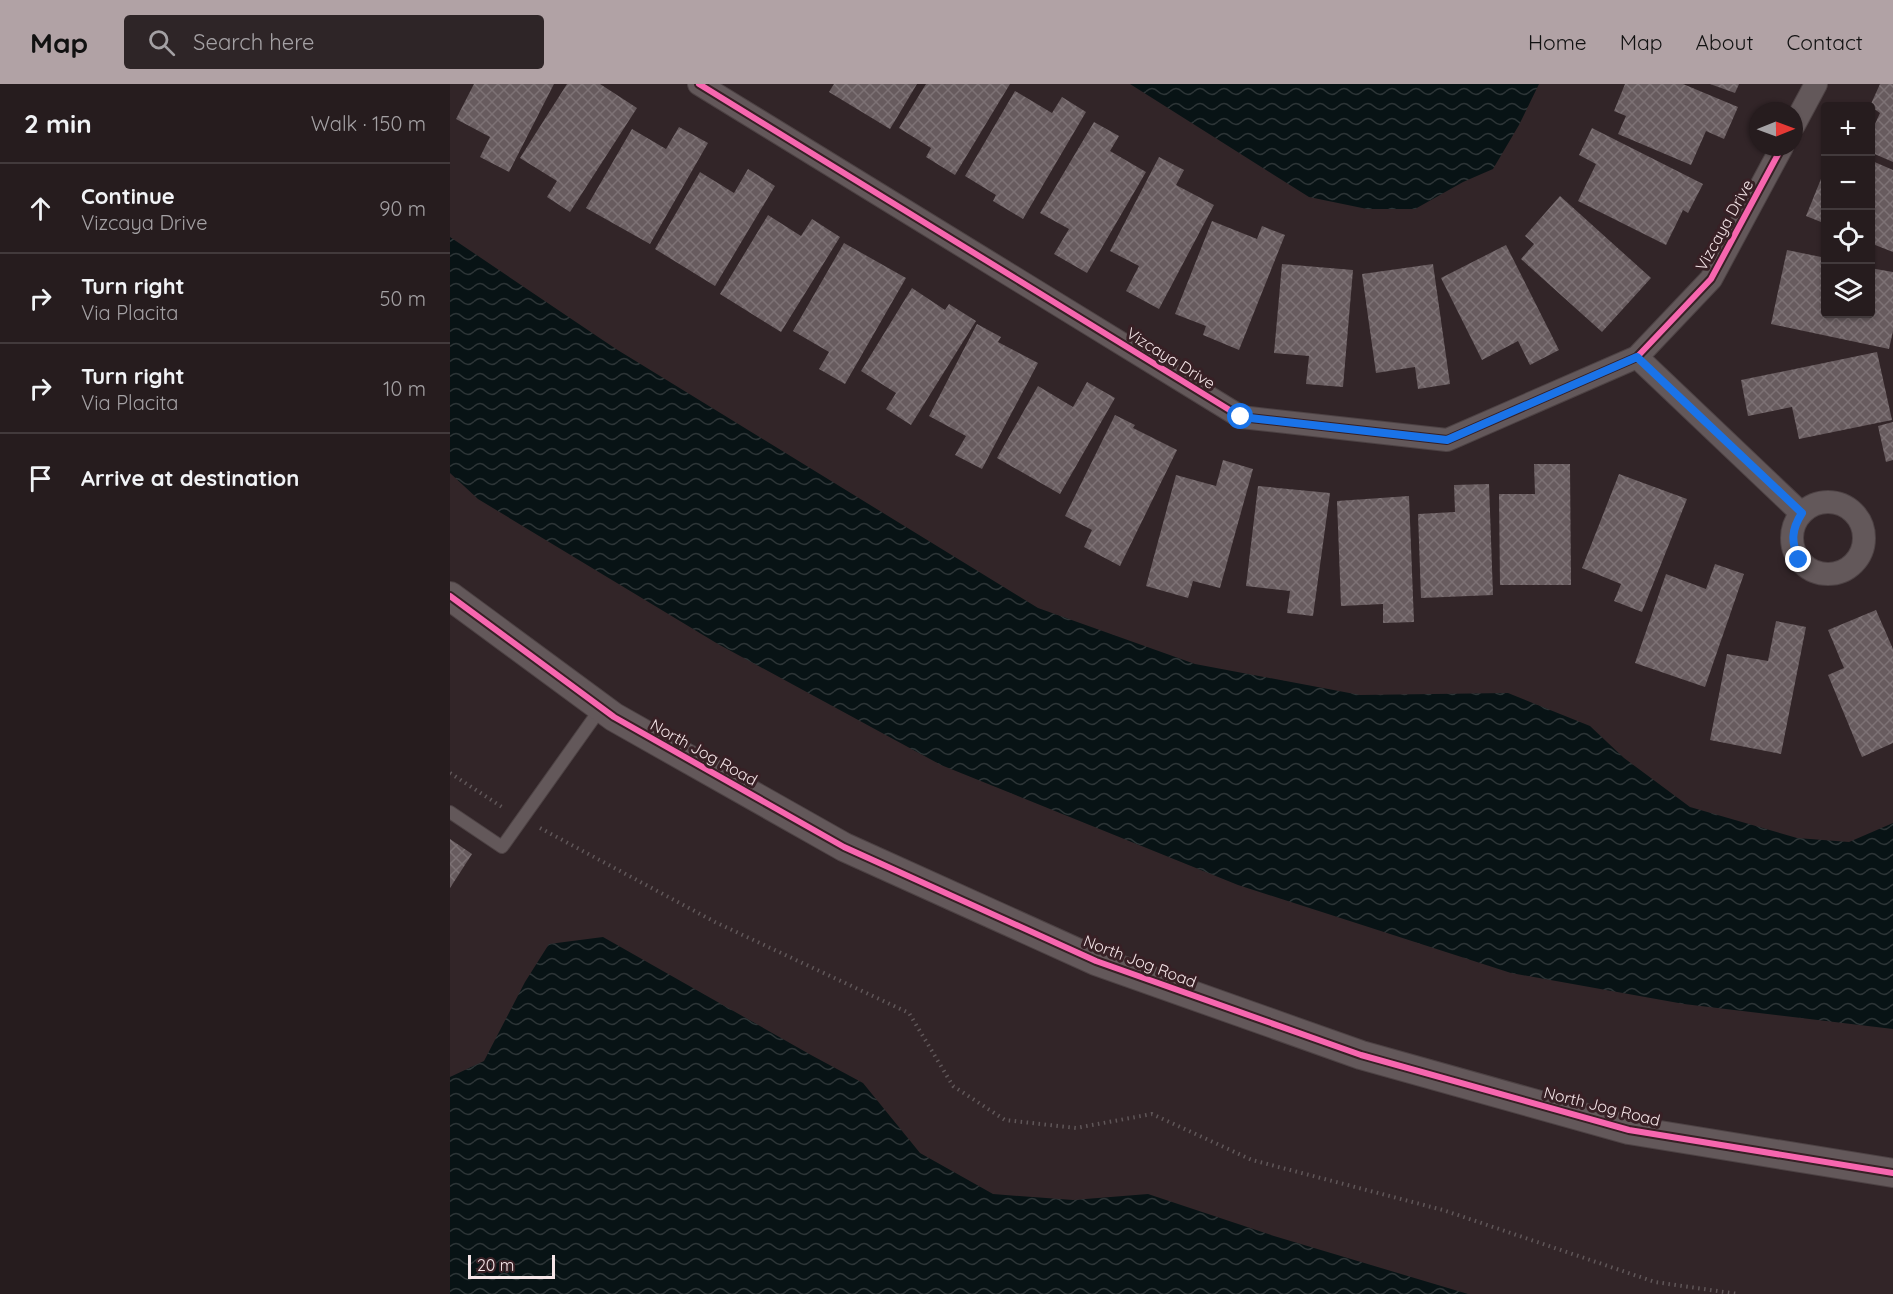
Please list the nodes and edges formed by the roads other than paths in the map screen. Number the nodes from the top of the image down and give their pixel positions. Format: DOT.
graph roads {
  1 [pos="699,84"];
  2 [pos="1816,84"];
  3 [pos="1803,108"];
  4 [pos="1777,156"];
  5 [pos="1637,357"];
  6 [pos="1802,513"];
  7 [pos="450,596"];
  8 [pos="601,708"];
  9 [pos="450,812"];
  10 [pos="1893,1173"];
  1 -- 5 [label="street, Vizcaya Drive"];
  2 -- 3 [label="street"];
  4 -- 5 [label="street, Vizcaya Drive"];
  5 -- 6 [label="street"];
  7 -- 8 [label="street, North Jog Road"];
  8 -- 9 [label="lane"];
  8 -- 10 [label="street, North Jog Road"];
}
